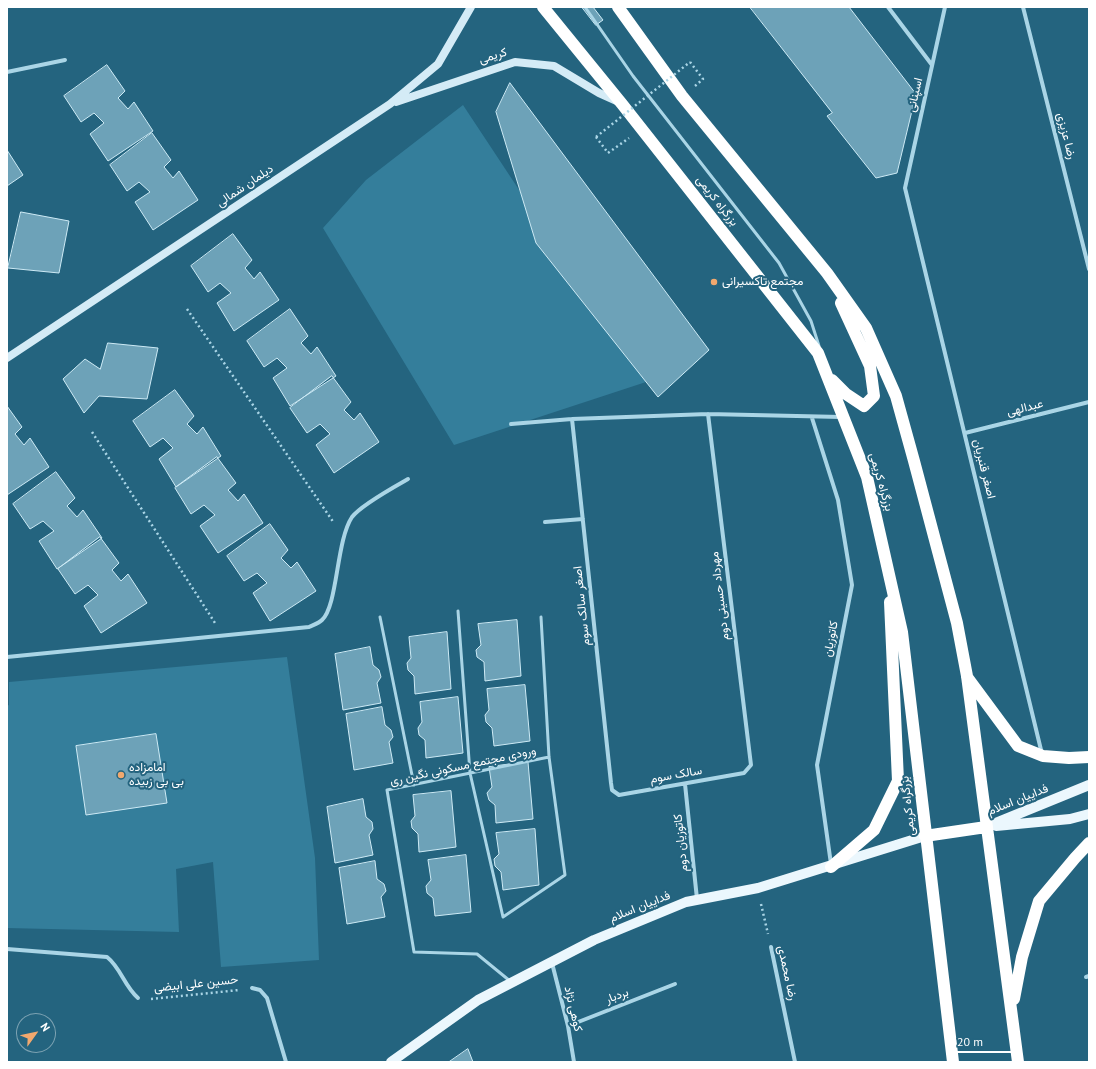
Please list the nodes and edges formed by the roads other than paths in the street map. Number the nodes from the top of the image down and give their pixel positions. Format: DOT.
graph roads {
  1 [pos="471,7"];
  2 [pos="543,7"];
  3 [pos="585,7"];
  4 [pos="618,7"];
  5 [pos="888,7"];
  6 [pos="945,7"];
  7 [pos="1023,7"];
  8 [pos="65,60"];
  9 [pos="932,65"];
  10 [pos="7,72"];
  11 [pos="390,104"];
  12 [pos="622,104"];
  13 [pos="905,188"];
  14 [pos="1089,269"];
  15 [pos="827,273"];
  16 [pos="7,358"];
  17 [pos="827,374"];
  18 [pos="1089,402"];
  19 [pos="708,414"];
  20 [pos="844,417"];
  21 [pos="812,418"];
  22 [pos="572,419"];
  23 [pos="511,424"];
  24 [pos="965,433"];
  25 [pos="408,479"];
  26 [pos="583,519"];
  27 [pos="545,522"];
  28 [pos="888,569"];
  29 [pos="458,611"];
  30 [pos="380,617"];
  31 [pos="540,617"];
  32 [pos="7,657"];
  33 [pos="967,676"];
  34 [pos="1043,756"];
  35 [pos="549,757"];
  36 [pos="1089,757"];
  37 [pos="470,773"];
  38 [pos="744,773"];
  39 [pos="685,784"];
  40 [pos="1089,784"];
  41 [pos="414,785"];
  42 [pos="612,790"];
  43 [pos="1089,814"];
  44 [pos="986,827"];
  45 [pos="925,836"];
  46 [pos="1089,843"];
  47 [pos="831,867"];
  48 [pos="697,900"];
  49 [pos="771,947"];
  50 [pos="7,950"];
  51 [pos="551,962"];
  52 [pos="512,982"];
  53 [pos="675,984"];
  54 [pos="252,988"];
  55 [pos="138,998"];
  56 [pos="1012,1010"];
  57 [pos="568,1026"];
  58 [pos="286,1062"];
  59 [pos="391,1062"];
  60 [pos="574,1062"];
  61 [pos="795,1062"];
  62 [pos="953,1062"];
  63 [pos="1018,1062"];
  1 -- 11 [label="street, دیلمان شمالی"];
  2 -- 12 [label="highway, بزرگراه کریمی"];
  3 -- 17 [label="lane"];
  4 -- 15 [label="highway"];
  5 -- 9 [label="street"];
  6 -- 9 [label="street, اسپنانی"];
  7 -- 14 [label="street, رضا عزیزی"];
  8 -- 10 [label="street"];
  9 -- 13 [label="street, اسپنانی"];
  11 -- 12 [label="street, کریمی"];
  11 -- 16 [label="street, دیلمان شمالی"];
  12 -- 17 [label="highway, بزرگراه کریمی"];
  13 -- 24 [label="street, اصغر قنبریان"];
  15 -- 17 [label="highway"];
  15 -- 33 [label="highway"];
  17 -- 20 [label="highway, بزرگراه کریمی"];
  18 -- 24 [label="street, عبدالهی"];
  19 -- 21 [label="street"];
  19 -- 22 [label="street"];
  19 -- 38 [label="street, مهرداد حسینی دوم"];
  20 -- 21 [label="street"];
  20 -- 28 [label="highway, بزرگراه کریمی"];
  21 -- 47 [label="street, کاتوزیان"];
  22 -- 23 [label="street"];
  22 -- 26 [label="street, اصغر سالک سوم"];
  24 -- 34 [label="street, اصغر قنبریان"];
  25 -- 32 [label="street"];
  26 -- 27 [label="street"];
  26 -- 42 [label="street, اصغر سالک سوم"];
  28 -- 45 [label="highway, بزرگراه کریمی"];
  28 -- 47 [label="highway"];
  29 -- 37 [label="lane"];
  30 -- 41 [label="lane"];
  31 -- 35 [label="lane"];
  33 -- 34 [label="highway"];
  33 -- 44 [label="highway"];
  34 -- 36 [label="highway"];
  35 -- 37 [label="lane, ورودی مجتمع مسکونی نگین ری"];
  35 -- 37 [label="lane"];
  37 -- 41 [label="lane, ورودی مجتمع مسکونی نگین ری"];
  38 -- 39 [label="street, سالک سوم"];
  39 -- 42 [label="street, سالک سوم"];
  39 -- 48 [label="street, کاتوزیان دوم"];
  40 -- 44 [label="main road, فداییان اسلام"];
  41 -- 52 [label="lane, ورودی مجتمع مسکونی نگین ری"];
  43 -- 44 [label="main road, فداییان اسلام"];
  44 -- 45 [label="highway"];
  44 -- 56 [label="highway"];
  45 -- 47 [label="main road, فداییان اسلام"];
  45 -- 62 [label="highway, بزرگراه کریمی"];
  46 -- 56 [label="highway"];
  47 -- 48 [label="main road, فداییان اسلام"];
  48 -- 51 [label="main road, فداییان اسلام"];
  49 -- 61 [label="street, رضا محمدی"];
  50 -- 55 [label="street, حسین علی ابیضی"];
  51 -- 52 [label="main road, فداییان اسلام"];
  51 -- 57 [label="street, کوهی نژاد"];
  52 -- 59 [label="main road, فداییان اسلام"];
  53 -- 57 [label="street, بردبار"];
  54 -- 58 [label="street, حسین علی ابیضی"];
  56 -- 63 [label="highway"];
  57 -- 60 [label="street, کوهی نژاد"];
}
